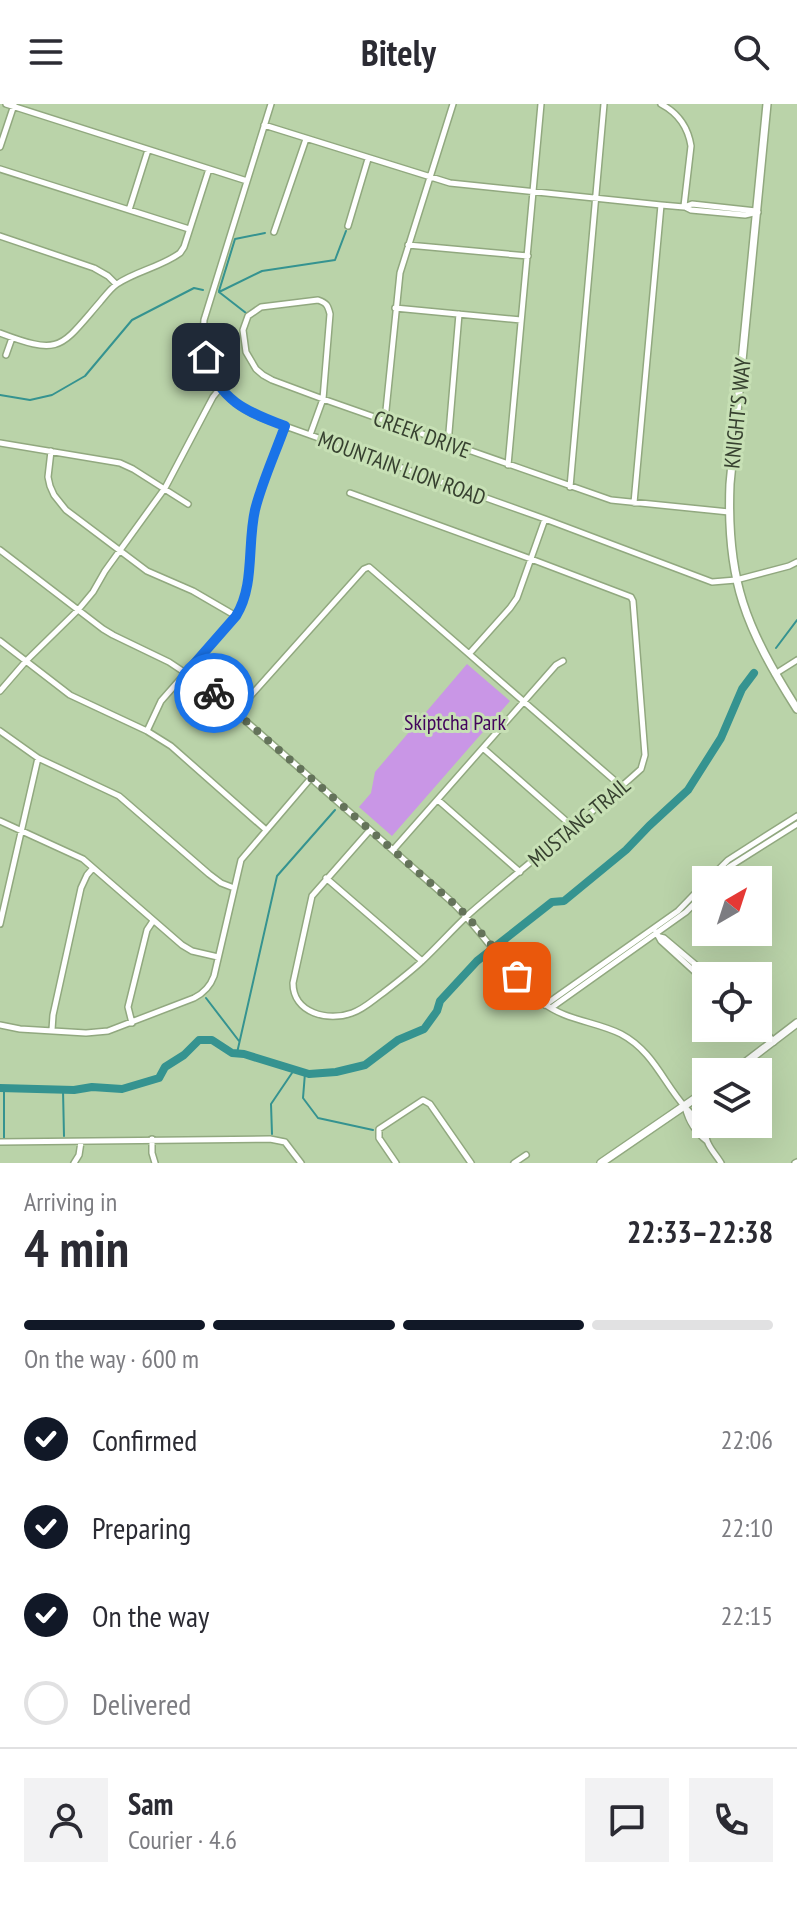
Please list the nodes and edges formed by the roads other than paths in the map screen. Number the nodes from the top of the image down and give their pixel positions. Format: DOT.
graph roads {
  1 [pos="6,104"];
  2 [pos="271,104"];
  3 [pos="453,104"];
  4 [pos="541,104"];
  5 [pos="604,104"];
  6 [pos="661,104"];
  7 [pos="767,104"];
  8 [pos="14,105"];
  9 [pos="668,106"];
  10 [pos="264,125"];
  11 [pos="306,139"];
  12 [pos="0,147"];
  13 [pos="148,150"];
  14 [pos="368,159"];
  15 [pos="0,169"];
  16 [pos="209,169"];
  17 [pos="430,178"];
  18 [pos="247,181"];
  19 [pos="534,192"];
  20 [pos="597,198"];
  21 [pos="661,205"];
  22 [pos="684,207"];
  23 [pos="129,210"];
  24 [pos="758,212"];
  25 [pos="348,226"];
  26 [pos="189,229"];
  27 [pos="274,232"];
  28 [pos="0,236"];
  29 [pos="408,245"];
  30 [pos="528,256"];
  31 [pos="116,284"];
  32 [pos="395,308"];
  33 [pos="459,314"];
  34 [pos="521,320"];
  35 [pos="0,333"];
  36 [pos="12,338"];
  37 [pos="6,355"];
  38 [pos="221,387"];
  39 [pos="323,399"];
  40 [pos="385,420"];
  41 [pos="285,426"];
  42 [pos="310,435"];
  43 [pos="0,443"];
  44 [pos="448,444"];
  45 [pos="51,451"];
  46 [pos="508,465"];
  47 [pos="570,487"];
  48 [pos="165,488"];
  49 [pos="350,493"];
  50 [pos="634,503"];
  51 [pos="188,504"];
  52 [pos="729,512"];
  53 [pos="545,519"];
  54 [pos="0,550"];
  55 [pos="119,552"];
  56 [pos="531,559"];
  57 [pos="797,562"];
  58 [pos="736,580"];
  59 [pos="78,610"];
  60 [pos="236,616"];
  61 [pos="0,641"];
  62 [pos="469,654"];
  63 [pos="797,660"];
  64 [pos="26,661"];
  65 [pos="563,661"];
  66 [pos="187,672"];
  67 [pos="775,674"];
  68 [pos="0,691"];
  69 [pos="524,701"];
  70 [pos="797,709"];
  71 [pos="236,712"];
  72 [pos="0,731"];
  73 [pos="147,731"];
  74 [pos="483,748"];
  75 [pos="38,758"];
  76 [pos="311,778"];
  77 [pos="622,787"];
  78 [pos="438,800"];
  79 [pos="797,816"];
  80 [pos="0,821"];
  81 [pos="797,824"];
  82 [pos="573,827"];
  83 [pos="266,829"];
  84 [pos="782,829"];
  85 [pos="21,830"];
  86 [pos="370,830"];
  87 [pos="393,850"];
  88 [pos="743,854"];
  89 [pos="720,866"];
  90 [pos="730,866"];
  91 [pos="93,868"];
  92 [pos="520,872"];
  93 [pos="326,878"];
  94 [pos="234,888"];
  95 [pos="692,898"];
  96 [pos="692,906"];
  97 [pos="467,916"];
  98 [pos="153,921"];
  99 [pos="0,923"];
  100 [pos="657,933"];
  101 [pos="218,957"];
  102 [pos="422,961"];
  103 [pos="692,962"];
  104 [pos="692,969"];
  105 [pos="548,1006"];
  106 [pos="132,1023"];
  107 [pos="797,1023"];
  108 [pos="0,1025"];
  109 [pos="52,1030"];
  110 [pos="774,1042"];
  111 [pos="752,1058"];
  112 [pos="692,1101"];
  113 [pos="685,1106"];
  114 [pos="152,1139"];
  115 [pos="0,1142"];
  116 [pos="81,1142"];
  117 [pos="526,1155"];
  118 [pos="298,1162"];
  119 [pos="74,1163"];
  120 [pos="155,1163"];
  121 [pos="396,1163"];
  122 [pos="471,1163"];
  123 [pos="514,1163"];
  124 [pos="601,1163"];
  125 [pos="721,1163"];
  1 -- 8 [label="street"];
  2 -- 10 [label="street, MOUNTAIN LION ROAD"];
  3 -- 17 [label="street"];
  4 -- 19 [label="street"];
  5 -- 20 [label="street"];
  6 -- 9 [label="street"];
  7 -- 24 [label="main road, KNIGHT'S WAY"];
  8 -- 12 [label="street"];
  8 -- 13 [label="street"];
  9 -- 22 [label="street"];
  10 -- 11 [label="street"];
  10 -- 18 [label="street, MOUNTAIN LION ROAD"];
  11 -- 14 [label="street"];
  11 -- 27 [label="street"];
  13 -- 16 [label="street"];
  13 -- 23 [label="street"];
  14 -- 17 [label="street"];
  14 -- 25 [label="street"];
  15 -- 23 [label="street"];
  16 -- 18 [label="street"];
  16 -- 26 [label="street"];
  17 -- 19 [label="street"];
  17 -- 29 [label="street"];
  18 -- 38 [label="street, MOUNTAIN LION ROAD"];
  19 -- 20 [label="street"];
  19 -- 30 [label="street"];
  20 -- 21 [label="street"];
  20 -- 47 [label="street"];
  21 -- 22 [label="street"];
  21 -- 50 [label="street"];
  22 -- 24 [label="street"];
  23 -- 26 [label="street"];
  24 -- 52 [label="main road, KNIGHT'S WAY"];
  26 -- 31 [label="street"];
  28 -- 31 [label="street"];
  29 -- 30 [label="street"];
  29 -- 32 [label="street"];
  30 -- 34 [label="street"];
  31 -- 36 [label="street"];
  32 -- 33 [label="street"];
  32 -- 40 [label="street"];
  33 -- 34 [label="street"];
  33 -- 44 [label="street"];
  34 -- 46 [label="street"];
  35 -- 36 [label="street"];
  36 -- 37 [label="street"];
  38 -- 41 [label="street, MOUNTAIN LION ROAD"];
  38 -- 48 [label="street"];
  39 -- 39 [label="street, CREEK DRIVE"];
  39 -- 40 [label="street, CREEK DRIVE"];
  39 -- 42 [label="street"];
  40 -- 44 [label="street, CREEK DRIVE"];
  41 -- 42 [label="street, MOUNTAIN LION ROAD"];
  41 -- 60 [label="street"];
  42 -- 53 [label="street, MOUNTAIN LION ROAD"];
  43 -- 45 [label="street"];
  44 -- 46 [label="street, CREEK DRIVE"];
  45 -- 48 [label="street"];
  45 -- 55 [label="street"];
  46 -- 47 [label="street, CREEK DRIVE"];
  47 -- 50 [label="street, CREEK DRIVE"];
  48 -- 51 [label="street"];
  48 -- 55 [label="street"];
  49 -- 56 [label="street, MUSTANG TRAIL"];
  50 -- 52 [label="street, CREEK DRIVE"];
  52 -- 58 [label="main road, KNIGHT'S WAY"];
  53 -- 56 [label="street"];
  53 -- 58 [label="street, MOUNTAIN LION ROAD"];
  54 -- 59 [label="street"];
  55 -- 59 [label="street"];
  55 -- 60 [label="street"];
  56 -- 62 [label="street"];
  56 -- 77 [label="street, MUSTANG TRAIL"];
  57 -- 58 [label="street, MOUNTAIN LION ROAD"];
  58 -- 67 [label="main road, KNIGHT'S WAY"];
  59 -- 64 [label="street"];
  59 -- 66 [label="street"];
  60 -- 66 [label="street"];
  61 -- 64 [label="street"];
  62 -- 69 [label="street"];
  62 -- 71 [label="street"];
  63 -- 67 [label="street"];
  64 -- 68 [label="street"];
  64 -- 73 [label="street"];
  65 -- 69 [label="street"];
  66 -- 71 [label="street"];
  66 -- 73 [label="street"];
  67 -- 70 [label="main road, KNIGHT'S WAY"];
  69 -- 74 [label="street"];
  69 -- 77 [label="street"];
  71 -- 76 [label="street"];
  72 -- 75 [label="street"];
  73 -- 83 [label="street"];
  74 -- 78 [label="street"];
  74 -- 82 [label="street"];
  75 -- 85 [label="street"];
  75 -- 94 [label="street"];
  76 -- 83 [label="street"];
  76 -- 86 [label="street"];
  77 -- 82 [label="street, MUSTANG TRAIL"];
  78 -- 87 [label="street"];
  78 -- 92 [label="street"];
  79 -- 84 [label="street"];
  80 -- 85 [label="street"];
  81 -- 84 [label="street"];
  82 -- 92 [label="street, MUSTANG TRAIL"];
  83 -- 94 [label="street"];
  84 -- 88 [label="street"];
  85 -- 91 [label="street"];
  85 -- 99 [label="street"];
  86 -- 87 [label="street"];
  86 -- 93 [label="street, MUSTANG TRAIL"];
  87 -- 97 [label="street"];
  88 -- 89 [label="street"];
  88 -- 90 [label="street"];
  91 -- 98 [label="street"];
  91 -- 109 [label="street"];
  92 -- 97 [label="street, MUSTANG TRAIL"];
  93 -- 102 [label="street"];
  93 -- 102 [label="street, MUSTANG TRAIL"];
  94 -- 101 [label="street"];
  95 -- 100 [label="street"];
  96 -- 100 [label="street"];
  97 -- 102 [label="street, MUSTANG TRAIL"];
  97 -- 105 [label="street"];
  98 -- 101 [label="street"];
  98 -- 106 [label="street"];
  100 -- 103 [label="street"];
  100 -- 104 [label="street"];
  100 -- 105 [label="street"];
  101 -- 106 [label="street"];
  105 -- 113 [label="street"];
  106 -- 109 [label="street"];
  107 -- 110 [label="main road"];
  108 -- 109 [label="street"];
  110 -- 111 [label="main road"];
  112 -- 113 [label="main road"];
  113 -- 124 [label="main road"];
  113 -- 125 [label="street"];
  114 -- 116 [label="street"];
  114 -- 118 [label="street"];
  114 -- 120 [label="street"];
  115 -- 116 [label="street"];
  116 -- 119 [label="street"];
  117 -- 123 [label="street"];
  121 -- 122 [label="street"];
}
